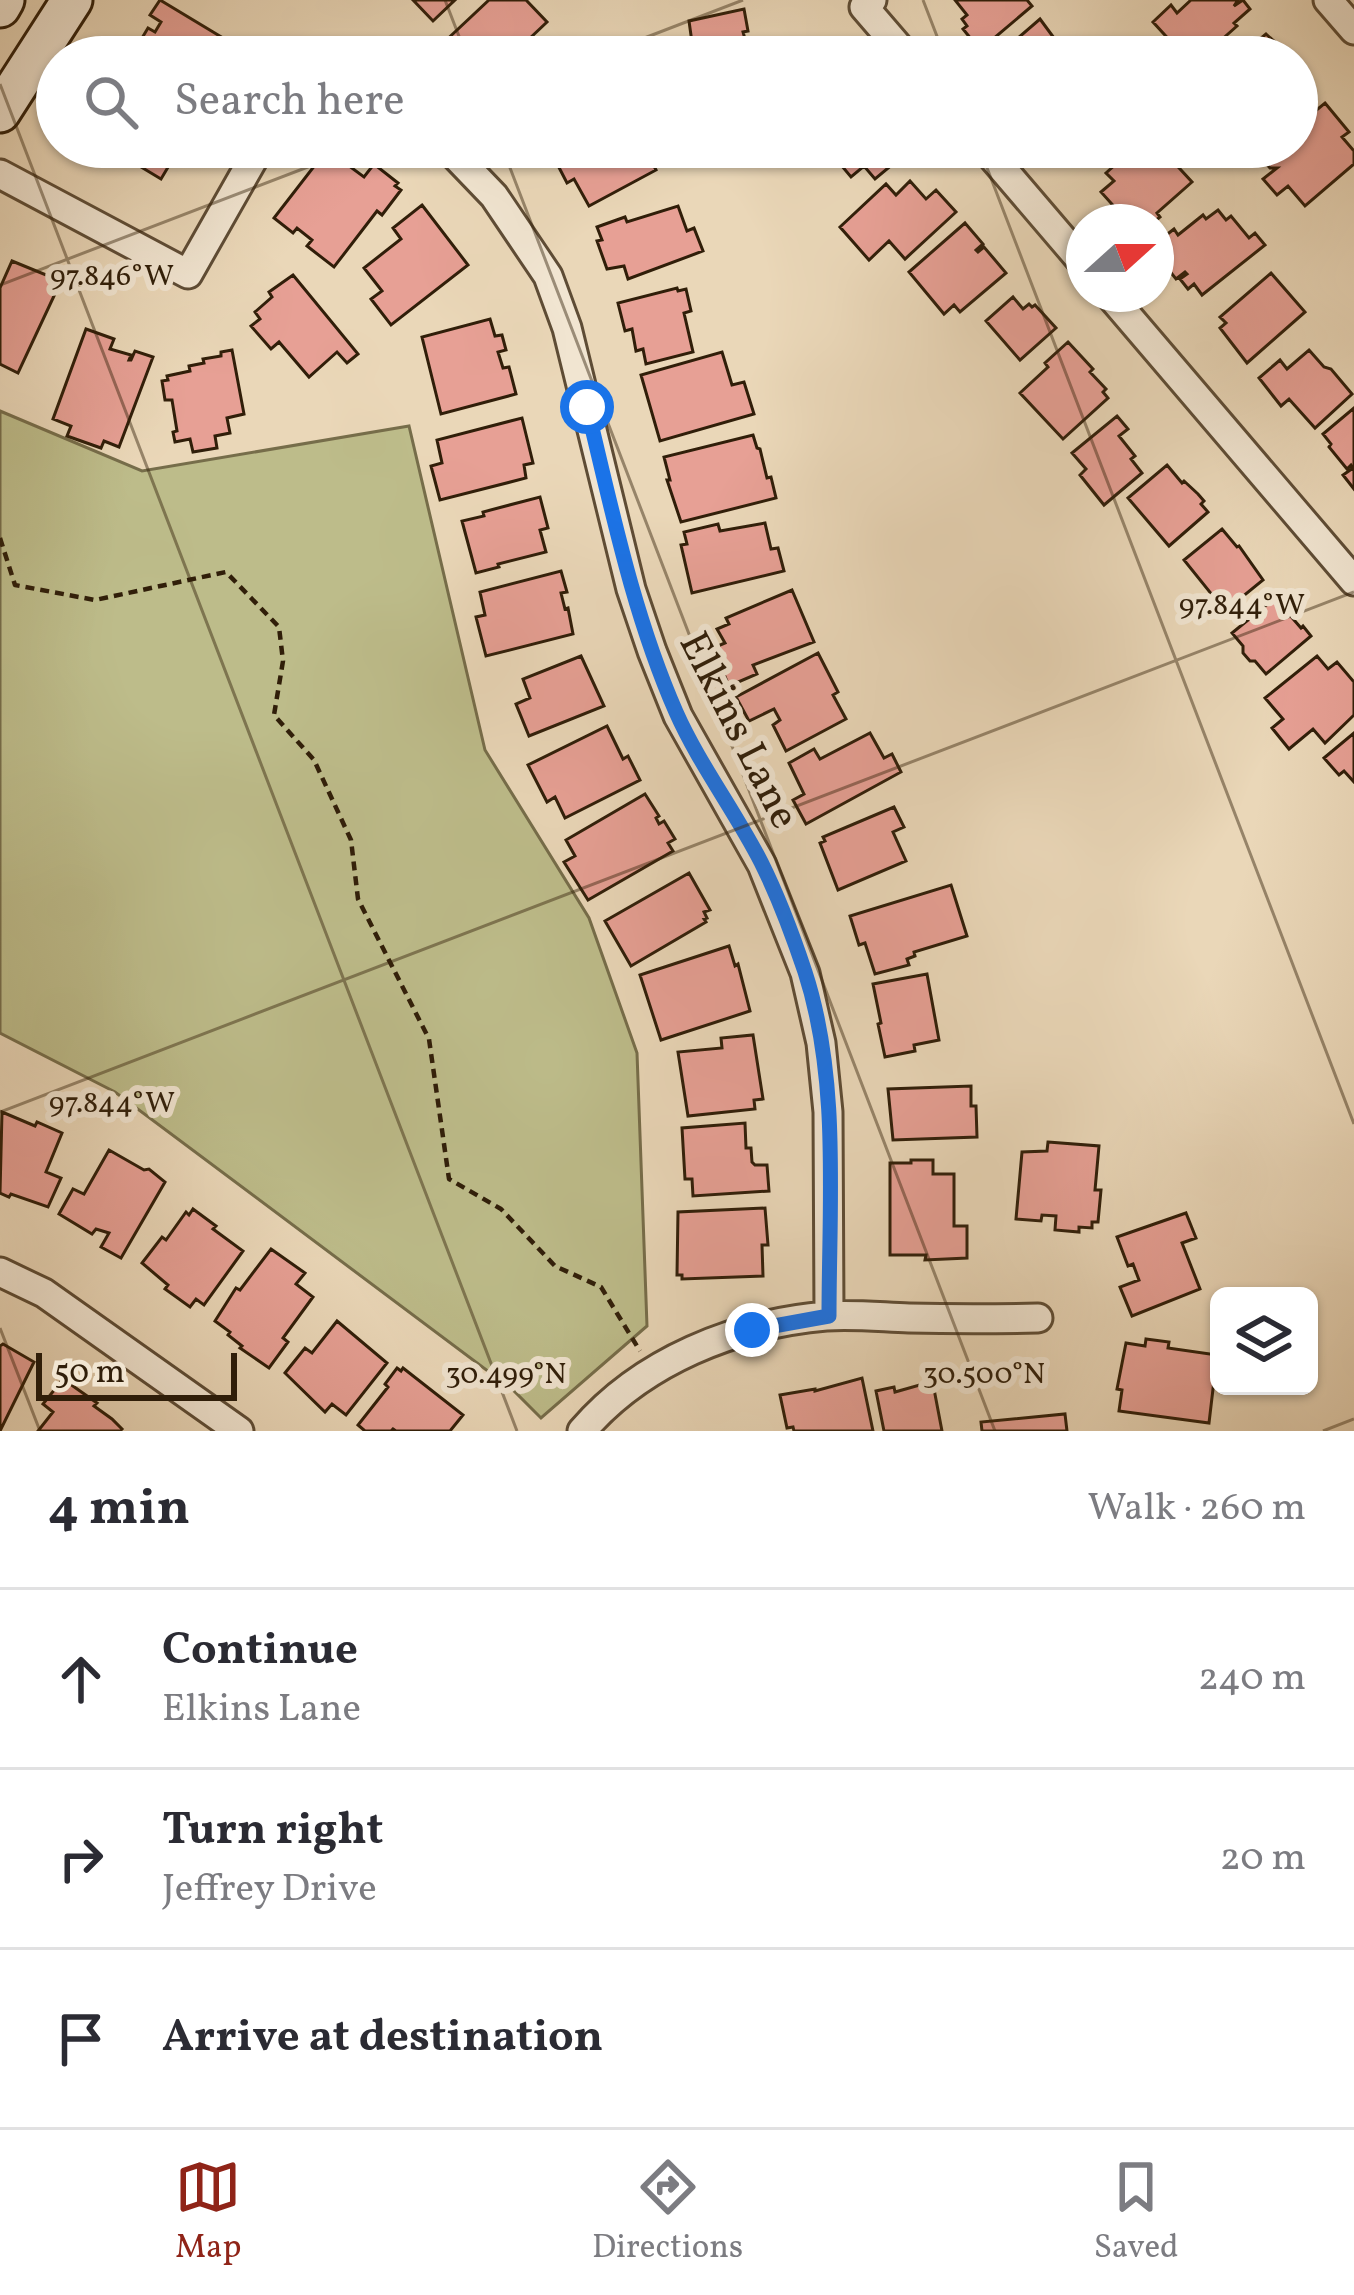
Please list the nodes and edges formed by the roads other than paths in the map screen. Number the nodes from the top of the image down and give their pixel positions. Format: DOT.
graph roads {
  1 [pos="72,0"];
  2 [pos="872,0"];
  3 [pos="49,36"];
  4 [pos="889,36"];
  5 [pos="36,56"];
  6 [pos="0,112"];
  7 [pos="248,168"];
  8 [pos="467,168"];
  9 [pos="1002,168"];
  10 [pos="0,174"];
  11 [pos="1066,243"];
  12 [pos="1124,312"];
  13 [pos="1354,580"];
  14 [pos="0,1272"];
  15 [pos="829,1316"];
  16 [pos="1037,1318"];
  17 [pos="239,1431"];
  18 [pos="582,1431"];
  1 -- 3 [label="main road"];
  2 -- 4 [label="street"];
  5 -- 6 [label="main road"];
  7 -- 10 [label="street"];
  8 -- 15 [label="street, Elkins Lane"];
  9 -- 11 [label="street"];
  12 -- 13 [label="street"];
  14 -- 17 [label="street"];
  15 -- 16 [label="street"];
  15 -- 18 [label="street"];
}
